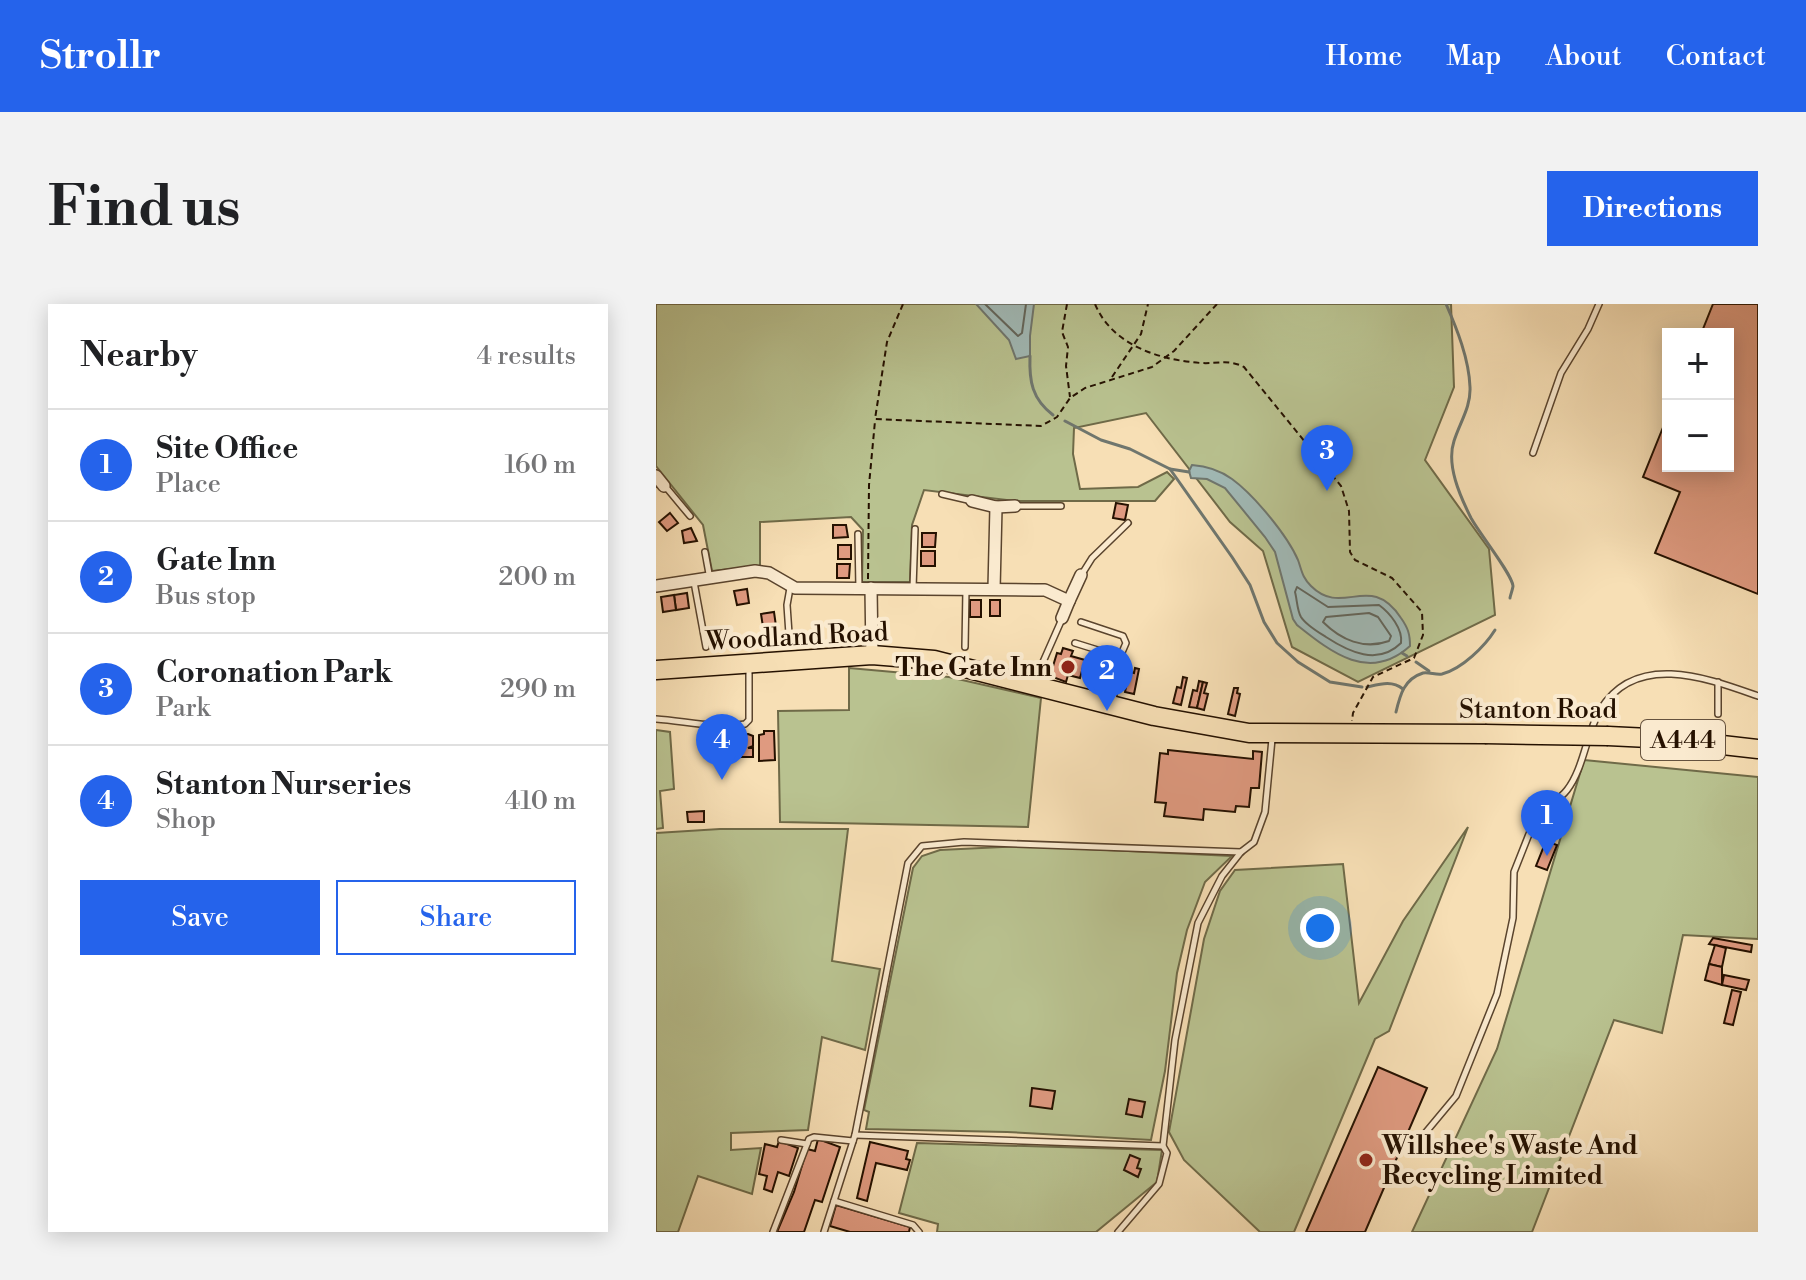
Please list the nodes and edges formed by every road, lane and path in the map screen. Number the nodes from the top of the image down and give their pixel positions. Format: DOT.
graph roads {
  1 [pos="903,304"];
  2 [pos="1067,304"];
  3 [pos="1095,304"];
  4 [pos="1148,304"];
  5 [pos="1217,304"];
  6 [pos="1599,304"];
  7 [pos="1135,346"];
  8 [pos="1164,358"];
  9 [pos="1110,379"];
  10 [pos="1070,398"];
  11 [pos="875,419"];
  12 [pos="1533,453"];
  13 [pos="656,476"];
  14 [pos="664,486"];
  15 [pos="942,494"];
  16 [pos="972,501"];
  17 [pos="1015,506"];
  18 [pos="1061,506"];
  19 [pos="996,507"];
  20 [pos="690,516"];
  21 [pos="1128,523"];
  22 [pos="915,529"];
  23 [pos="858,534"];
  24 [pos="705,552"];
  25 [pos="1081,575"];
  26 [pos="710,579"];
  27 [pos="694,581"];
  28 [pos="656,586"];
  29 [pos="791,586"];
  30 [pos="913,588"];
  31 [pos="864,589"];
  32 [pos="966,589"];
  33 [pos="994,589"];
  34 [pos="1069,601"];
  35 [pos="1062,618"];
  36 [pos="1081,622"];
  37 [pos="789,634"];
  38 [pos="1075,643"];
  39 [pos="706,647"];
  40 [pos="965,647"];
  41 [pos="872,655"];
  42 [pos="1120,657"];
  43 [pos="749,663"];
  44 [pos="656,670"];
  45 [pos="1039,671"];
  46 [pos="1718,682"];
  47 [pos="1758,696"];
  48 [pos="1111,704"];
  49 [pos="1718,714"];
  50 [pos="656,719"];
  51 [pos="1273,734"];
  52 [pos="1352,734"];
  53 [pos="1413,735"];
  54 [pos="1758,749"];
  55 [pos="1241,852"];
  56 [pos="854,1138"];
  57 [pos="1421,1138"];
  58 [pos="781,1140"];
  59 [pos="807,1144"];
  60 [pos="1163,1146"];
  61 [pos="834,1201"];
  62 [pos="773,1232"];
  63 [pos="824,1232"];
  64 [pos="919,1232"];
  65 [pos="1118,1232"];
  1 -- 11 [label="path"];
  2 -- 10 [label="path"];
  3 -- 7 [label="path"];
  4 -- 7 [label="path"];
  5 -- 8 [label="path"];
  6 -- 12 [label="lane"];
  7 -- 8 [label="path"];
  7 -- 9 [label="path"];
  8 -- 9 [label="path"];
  8 -- 52 [label="path"];
  9 -- 10 [label="path"];
  10 -- 11 [label="path"];
  11 -- 31 [label="path"];
  13 -- 14 [label="street"];
  14 -- 20 [label="lane"];
  15 -- 16 [label="lane"];
  16 -- 19 [label="street"];
  17 -- 18 [label="lane"];
  17 -- 19 [label="street"];
  19 -- 33 [label="street"];
  21 -- 25 [label="lane"];
  22 -- 30 [label="lane"];
  23 -- 31 [label="lane"];
  24 -- 26 [label="lane"];
  25 -- 34 [label="street"];
  26 -- 27 [label="street"];
  26 -- 29 [label="street"];
  27 -- 28 [label="street"];
  27 -- 39 [label="lane"];
  29 -- 31 [label="street"];
  29 -- 37 [label="lane"];
  30 -- 31 [label="street"];
  30 -- 32 [label="street"];
  31 -- 41 [label="street"];
  32 -- 33 [label="street"];
  32 -- 40 [label="lane"];
  33 -- 34 [label="street"];
  34 -- 35 [label="street"];
  35 -- 45 [label="lane"];
  36 -- 42 [label="lane"];
  38 -- 42 [label="lane"];
  41 -- 43 [label="highway, Woodland Road / A444"];
  41 -- 48 [label="highway, Woodland Road / A444"];
  42 -- 48 [label="lane"];
  43 -- 44 [label="highway, Woodland Road / A444"];
  43 -- 50 [label="lane"];
  46 -- 47 [label="lane"];
  46 -- 49 [label="lane"];
  46 -- 57 [label="lane"];
  48 -- 51 [label="highway, Woodland Road / A444"];
  51 -- 52 [label="highway, Woodland Road / A444"];
  51 -- 55 [label="lane"];
  52 -- 53 [label="highway, Woodland Road / A444"];
  53 -- 54 [label="highway, Stanton Road / A444, bridge"];
  55 -- 56 [label="lane"];
  55 -- 60 [label="lane"];
  56 -- 59 [label="lane"];
  56 -- 60 [label="lane"];
  56 -- 61 [label="lane"];
  58 -- 59 [label="lane"];
  59 -- 62 [label="lane"];
  60 -- 65 [label="lane"];
  61 -- 63 [label="lane"];
  61 -- 64 [label="lane"];
}
